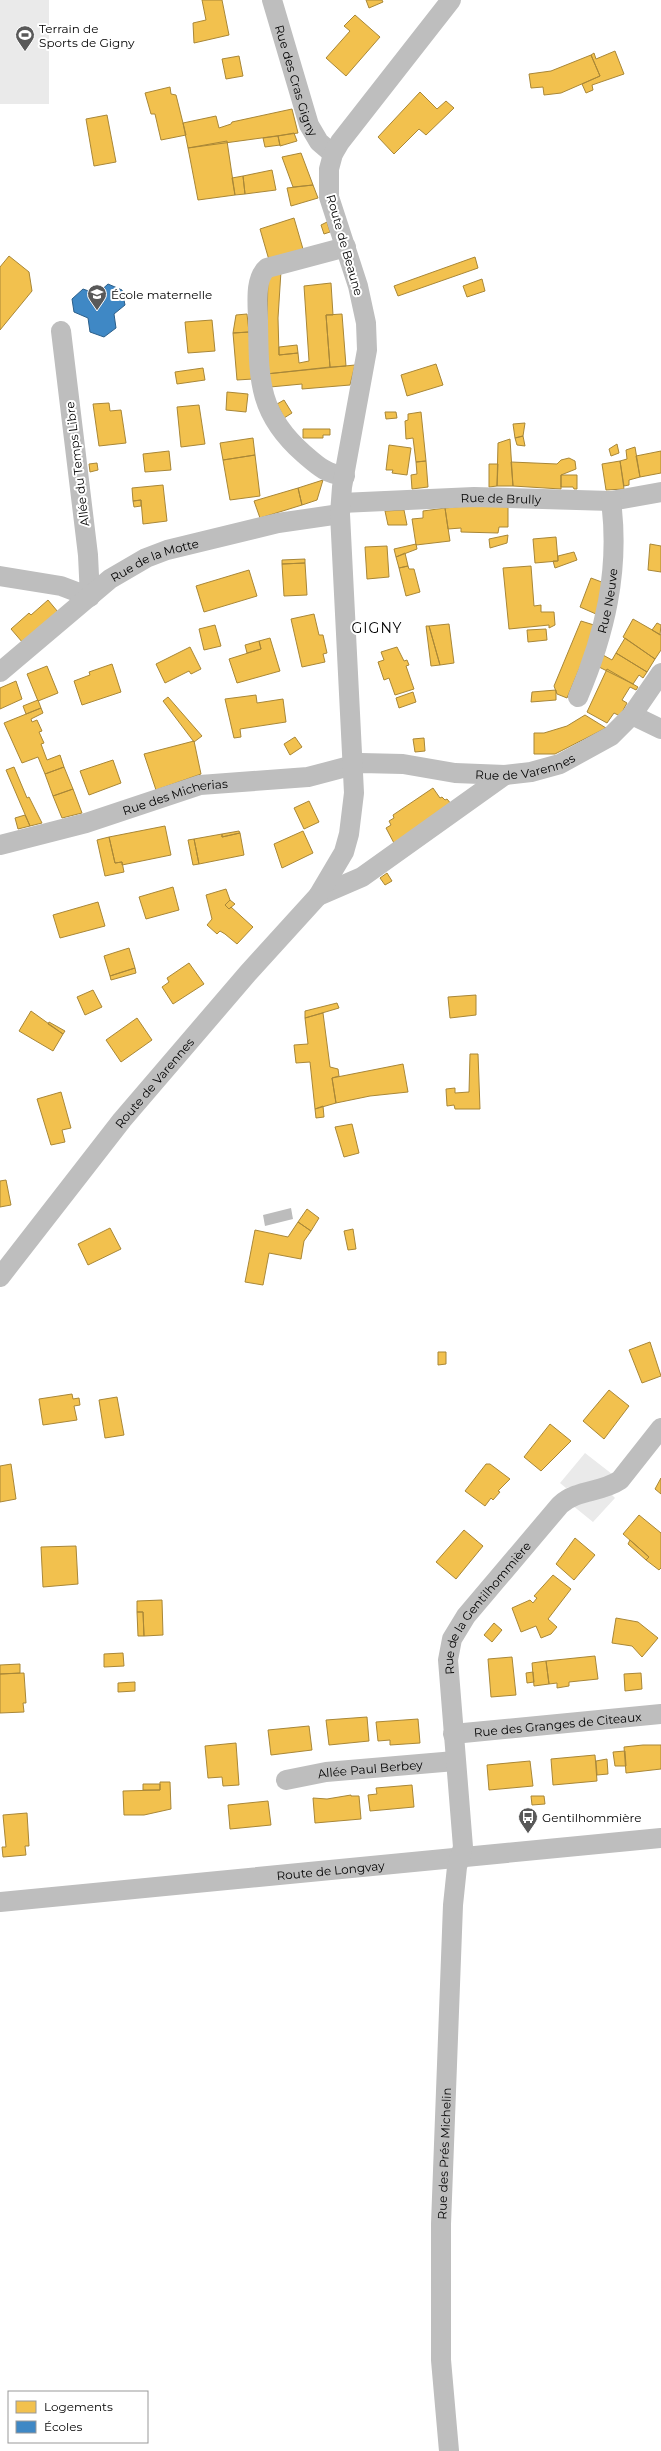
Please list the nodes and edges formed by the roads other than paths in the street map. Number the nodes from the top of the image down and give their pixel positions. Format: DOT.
graph roads {
  1 [pos="272,0"];
  2 [pos="451,0"];
  3 [pos="333,154"];
  4 [pos="346,247"];
  5 [pos="62,331"];
  6 [pos="346,476"];
  7 [pos="661,492"];
  8 [pos="611,501"];
  9 [pos="340,509"];
  10 [pos="0,576"];
  11 [pos="90,596"];
  12 [pos="0,672"];
  13 [pos="661,673"];
  14 [pos="578,697"];
  15 [pos="632,715"];
  16 [pos="661,729"];
  17 [pos="353,765"];
  18 [pos="505,776"];
  19 [pos="0,845"];
  20 [pos="318,896"];
  21 [pos="0,1277"];
  22 [pos="661,1428"];
  23 [pos="661,1714"];
  24 [pos="453,1734"];
  25 [pos="455,1761"];
  26 [pos="286,1780"];
  27 [pos="661,1838"];
  28 [pos="461,1856"];
  29 [pos="0,1902"];
  30 [pos="449,2451"];
  1 -- 3 [label="street, Rue des Cras Gigny"];
  2 -- 3 [label="street, Route de Beaune"];
  3 -- 4 [label="street, Route de Beaune"];
  4 -- 6 [label="street, Route de Beaune"];
  4 -- 6 [label="street"];
  5 -- 11 [label="street, Allée du Temps Libre"];
  6 -- 9 [label="street, Route de Beaune"];
  7 -- 8 [label="street, Rue de Brully"];
  8 -- 9 [label="street, Rue de Brully"];
  8 -- 14 [label="street, Rue Neuve"];
  9 -- 11 [label="street, Rue de la Motte"];
  9 -- 17 [label="street, Route de Beaune"];
  10 -- 11 [label="street"];
  11 -- 12 [label="street, Rue de la Motte"];
  13 -- 15 [label="street, Rue de Varennes"];
  15 -- 16 [label="street"];
  15 -- 18 [label="street, Rue de Varennes"];
  17 -- 18 [label="street, Rue de Varennes"];
  17 -- 19 [label="street, Rue des Micherias"];
  17 -- 20 [label="street, Route de Beaune"];
  18 -- 20 [label="street"];
  20 -- 21 [label="street, Route de Varennes"];
  22 -- 24 [label="street, Rue de la Gentilhommière"];
  23 -- 24 [label="street, Rue des Granges de Citeaux"];
  24 -- 25 [label="street, Rue de la Gentilhommière"];
  25 -- 26 [label="street, Allée Paul Berbey"];
  25 -- 28 [label="street, Rue de la Gentilhommière"];
  27 -- 28 [label="street, Route de Longvay"];
  28 -- 29 [label="street, Route de Longvay"];
  28 -- 30 [label="street, Rue des Prés Michelin"];
}
